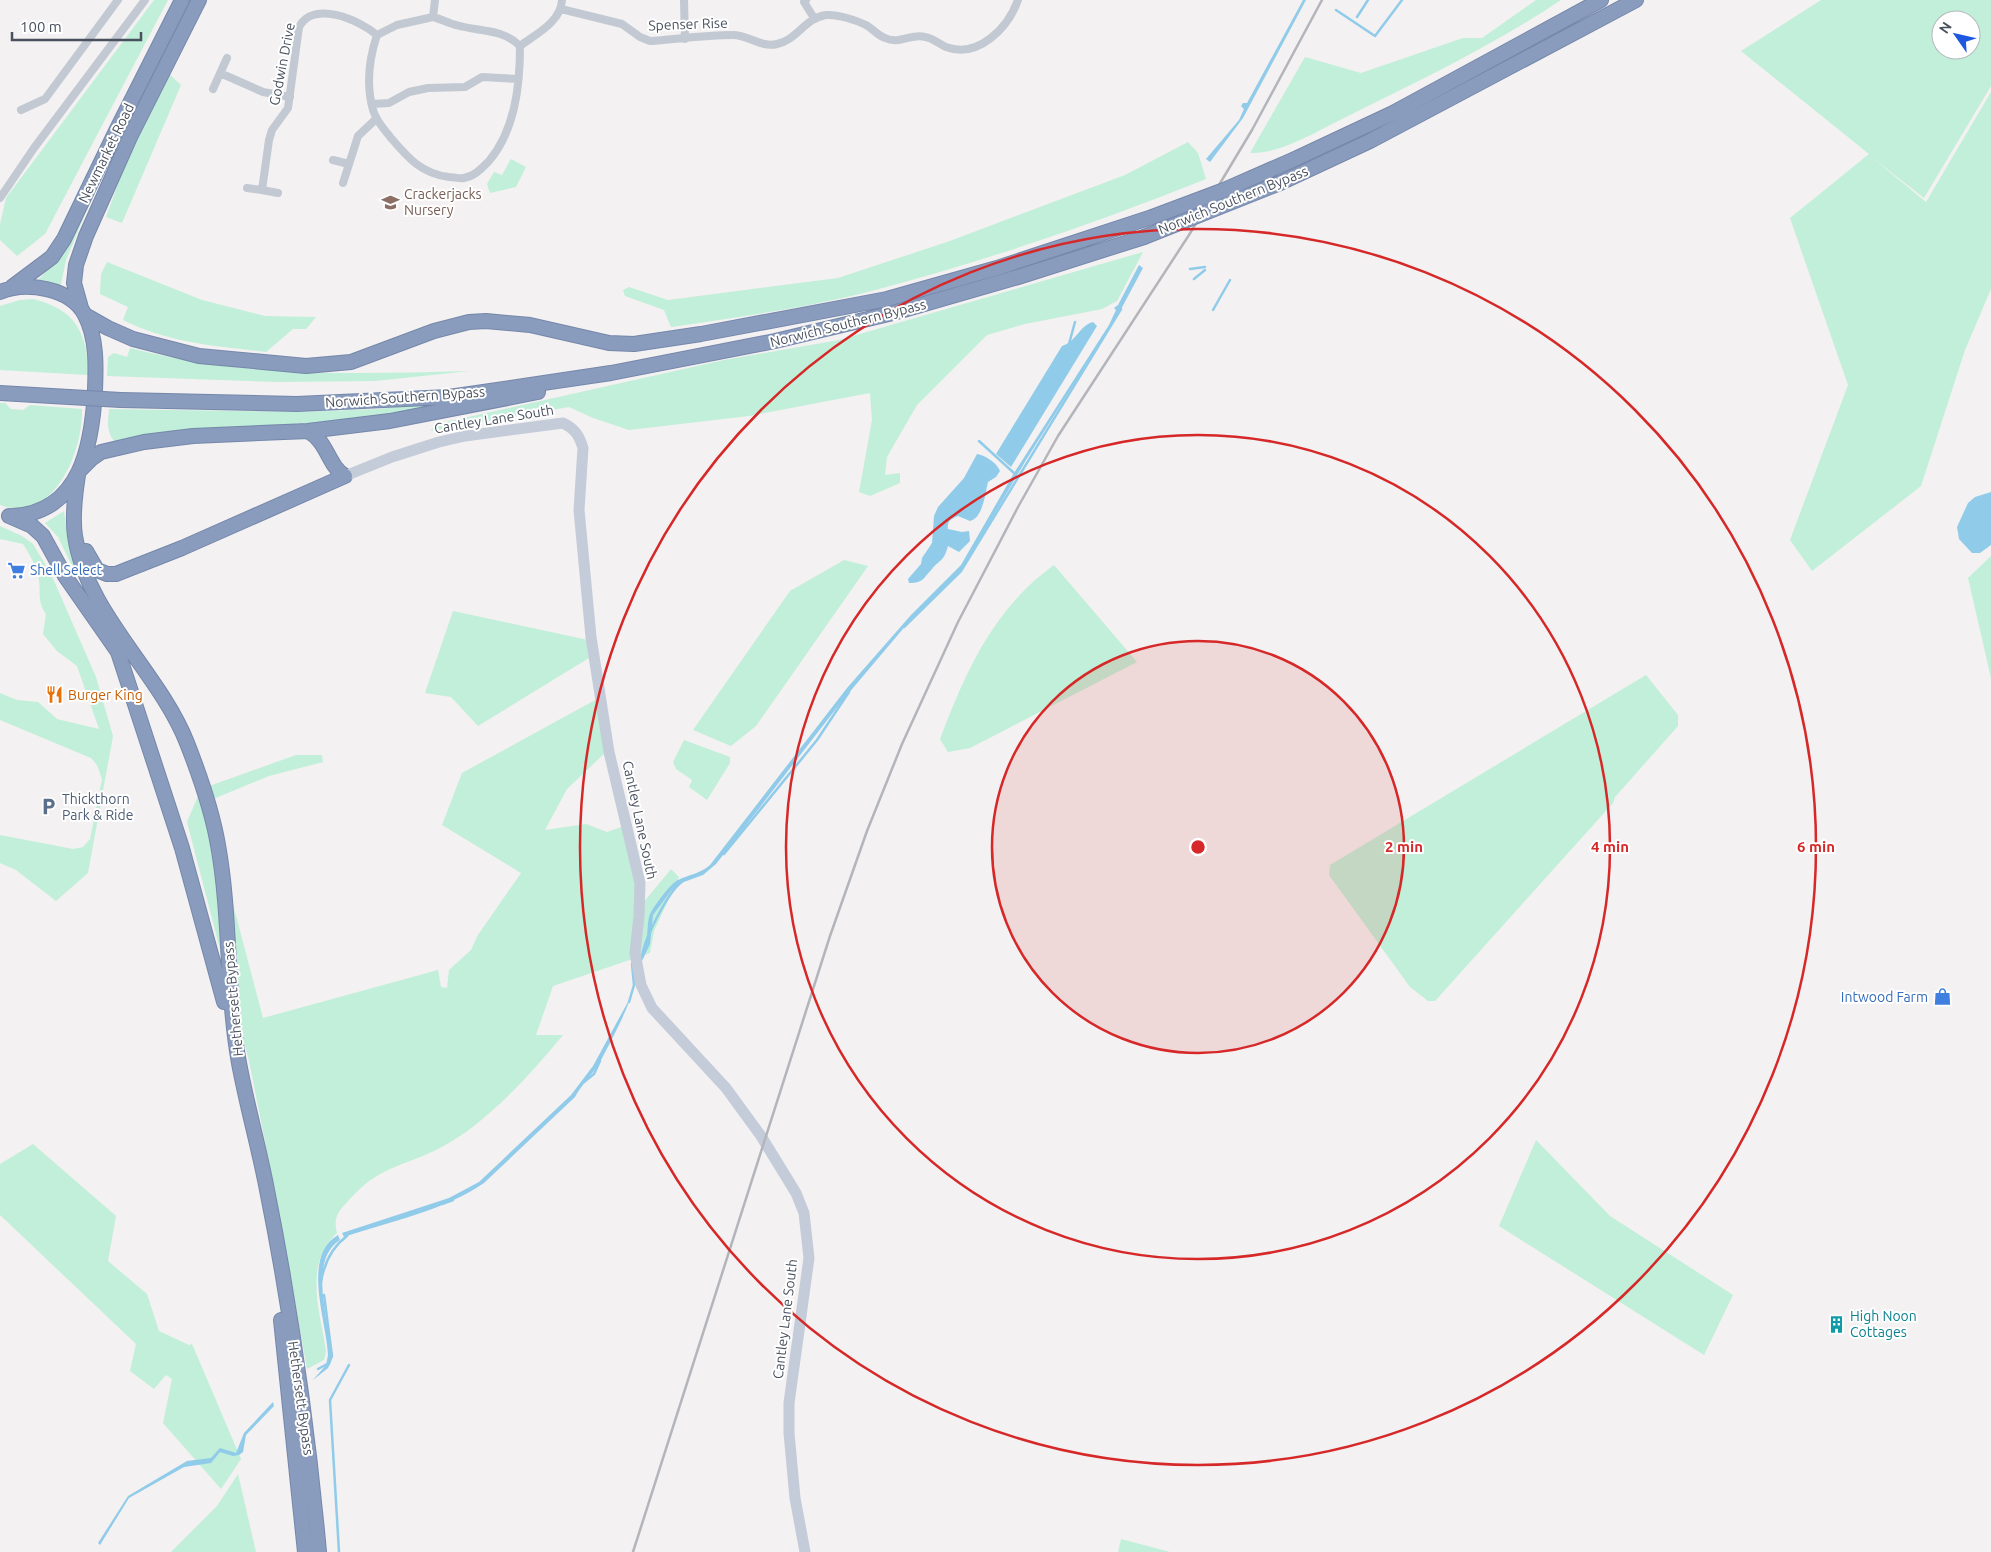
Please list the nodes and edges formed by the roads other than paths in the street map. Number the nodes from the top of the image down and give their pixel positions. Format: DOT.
graph roads {
  1 [pos="118,0"];
  2 [pos="145,0"];
  3 [pos="182,0"];
  4 [pos="199,0"];
  5 [pos="435,0"];
  6 [pos="562,0"];
  7 [pos="684,0"];
  8 [pos="1018,0"];
  9 [pos="1601,0"];
  10 [pos="1636,0"];
  11 [pos="803,2"];
  12 [pos="562,9"];
  13 [pos="433,17"];
  14 [pos="814,18"];
  15 [pos="377,35"];
  16 [pos="685,39"];
  17 [pos="520,46"];
  18 [pos="226,58"];
  19 [pos="220,73"];
  20 [pos="517,79"];
  21 [pos="213,89"];
  22 [pos="290,97"];
  23 [pos="372,104"];
  24 [pos="21,110"];
  25 [pos="376,119"];
  26 [pos="333,160"];
  27 [pos="349,164"];
  28 [pos="343,183"];
  29 [pos="247,188"];
  30 [pos="262,190"];
  31 [pos="278,192"];
  32 [pos="0,198"];
  33 [pos="4,290"];
  34 [pos="84,313"];
  35 [pos="775,341"];
  36 [pos="0,393"];
  37 [pos="308,431"];
  38 [pos="79,472"];
  39 [pos="345,476"];
  40 [pos="75,502"];
  41 [pos="3,516"];
  42 [pos="305,1552"];
  43 [pos="318,1552"];
  44 [pos="805,1552"];
  1 -- 24 [label="street"];
  2 -- 32 [label="street"];
  3 -- 33 [label="highway, Newmarket Road"];
  4 -- 34 [label="highway, Newmarket Road"];
  5 -- 13 [label="street"];
  6 -- 12 [label="street"];
  7 -- 16 [label="street"];
  8 -- 14 [label="street"];
  9 -- 34 [label="highway, bridge"];
  10 -- 35 [label="highway, Norwich Southern Bypass, bridge"];
  11 -- 14 [label="street"];
  12 -- 16 [label="street, Spenser Rise"];
  12 -- 17 [label="street"];
  13 -- 15 [label="street"];
  13 -- 17 [label="street"];
  14 -- 16 [label="street, Spenser Rise"];
  15 -- 22 [label="street, Godwin Drive"];
  15 -- 23 [label="street"];
  17 -- 20 [label="street"];
  18 -- 19 [label="street"];
  19 -- 21 [label="street"];
  19 -- 22 [label="street"];
  20 -- 23 [label="street"];
  20 -- 25 [label="street"];
  22 -- 30 [label="street, Godwin Drive"];
  23 -- 25 [label="street"];
  25 -- 27 [label="street"];
  26 -- 27 [label="street"];
  27 -- 28 [label="street"];
  29 -- 30 [label="street"];
  30 -- 31 [label="street"];
  33 -- 34 [label="highway"];
  34 -- 38 [label="highway, Newmarket Road"];
  35 -- 36 [label="highway, Norwich Southern Bypass, bridge"];
  35 -- 37 [label="highway"];
  37 -- 38 [label="highway"];
  37 -- 39 [label="highway"];
  38 -- 40 [label="highway, Hethersett Bypass"];
  38 -- 41 [label="highway"];
  39 -- 40 [label="highway"];
  39 -- 44 [label="street, Cantley Lane South"];
  40 -- 43 [label="highway, Hethersett Bypass"];
  41 -- 42 [label="highway, Hethersett Bypass"];
}
